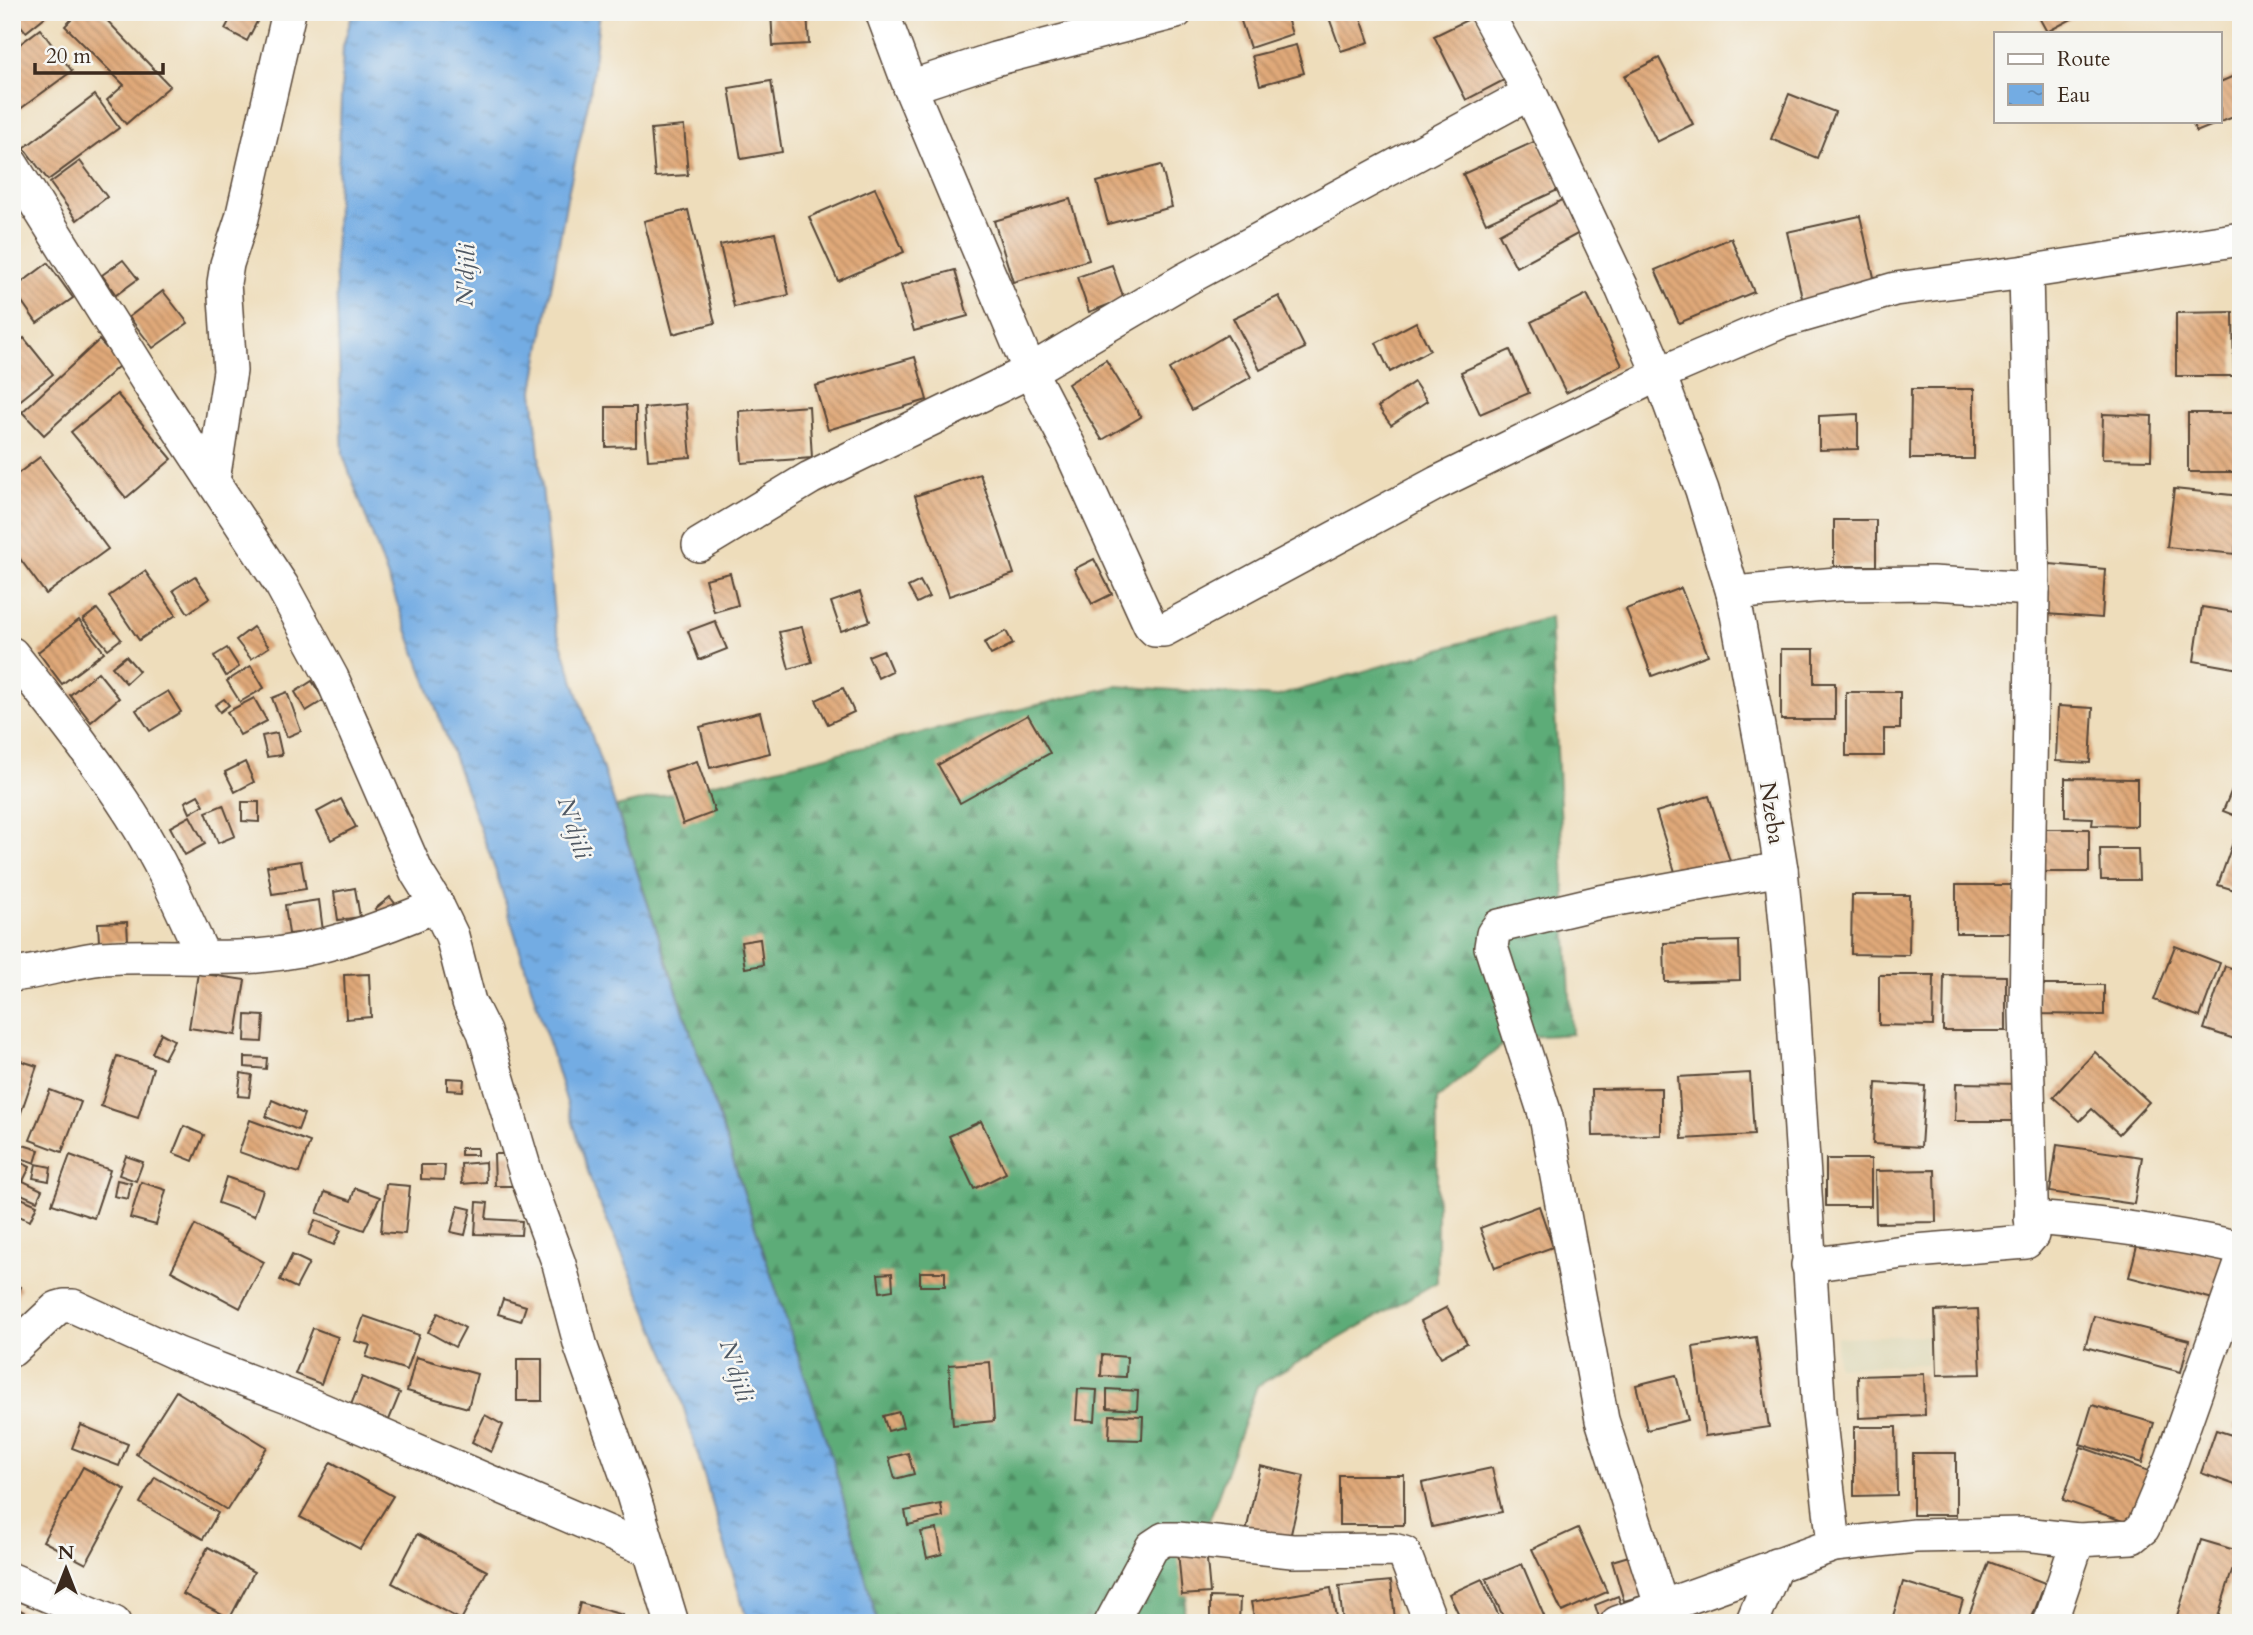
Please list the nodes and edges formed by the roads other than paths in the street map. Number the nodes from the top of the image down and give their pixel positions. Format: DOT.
graph roads {
  1 [pos="289,12"];
  2 [pos="882,12"];
  3 [pos="1176,12"];
  4 [pos="1486,12"];
  5 [pos="910,87"];
  6 [pos="1530,93"];
  7 [pos="12,165"];
  8 [pos="2241,239"];
  9 [pos="2026,272"];
  10 [pos="1030,371"];
  11 [pos="1659,374"];
  12 [pos="212,480"];
  13 [pos="699,545"];
  14 [pos="2033,589"];
  15 [pos="1733,593"];
  16 [pos="12,654"];
  17 [pos="1781,869"];
  18 [pos="437,905"];
  19 [pos="204,958"];
  20 [pos="12,975"];
  21 [pos="2031,1218"];
  22 [pos="2241,1248"];
  23 [pos="2241,1264"];
  24 [pos="1808,1265"];
  25 [pos="12,1350"];
  26 [pos="2078,1540"];
  27 [pos="1834,1545"];
  28 [pos="649,1550"];
  29 [pos="1776,1565"];
  30 [pos="12,1580"];
  31 [pos="1661,1605"];
  32 [pos="114,1623"];
  33 [pos="672,1623"];
  34 [pos="1111,1623"];
  35 [pos="1431,1623"];
  36 [pos="1617,1623"];
  37 [pos="1752,1623"];
  38 [pos="2050,1623"];
  1 -- 12 [label="street"];
  2 -- 5 [label="street"];
  3 -- 5 [label="street"];
  4 -- 6 [label="street, Nzeba"];
  5 -- 10 [label="street"];
  6 -- 10 [label="street"];
  6 -- 11 [label="street, Nzeba"];
  7 -- 12 [label="street"];
  8 -- 9 [label="street"];
  9 -- 11 [label="street"];
  9 -- 14 [label="street"];
  10 -- 11 [label="street"];
  10 -- 13 [label="street"];
  11 -- 15 [label="street, Nzeba"];
  12 -- 18 [label="street"];
  14 -- 15 [label="street"];
  14 -- 21 [label="street"];
  15 -- 17 [label="street, Nzeba"];
  16 -- 19 [label="street"];
  17 -- 24 [label="street, Nzeba"];
  17 -- 31 [label="street"];
  18 -- 19 [label="street"];
  18 -- 28 [label="street"];
  19 -- 20 [label="street"];
  21 -- 22 [label="street"];
  21 -- 24 [label="street"];
  23 -- 26 [label="street"];
  24 -- 27 [label="street, Nzeba"];
  25 -- 28 [label="street"];
  26 -- 27 [label="street"];
  26 -- 38 [label="street"];
  27 -- 29 [label="street"];
  28 -- 33 [label="street"];
  29 -- 31 [label="street"];
  29 -- 37 [label="street"];
  30 -- 32 [label="street"];
  31 -- 36 [label="street"];
  34 -- 35 [label="street"];
}
